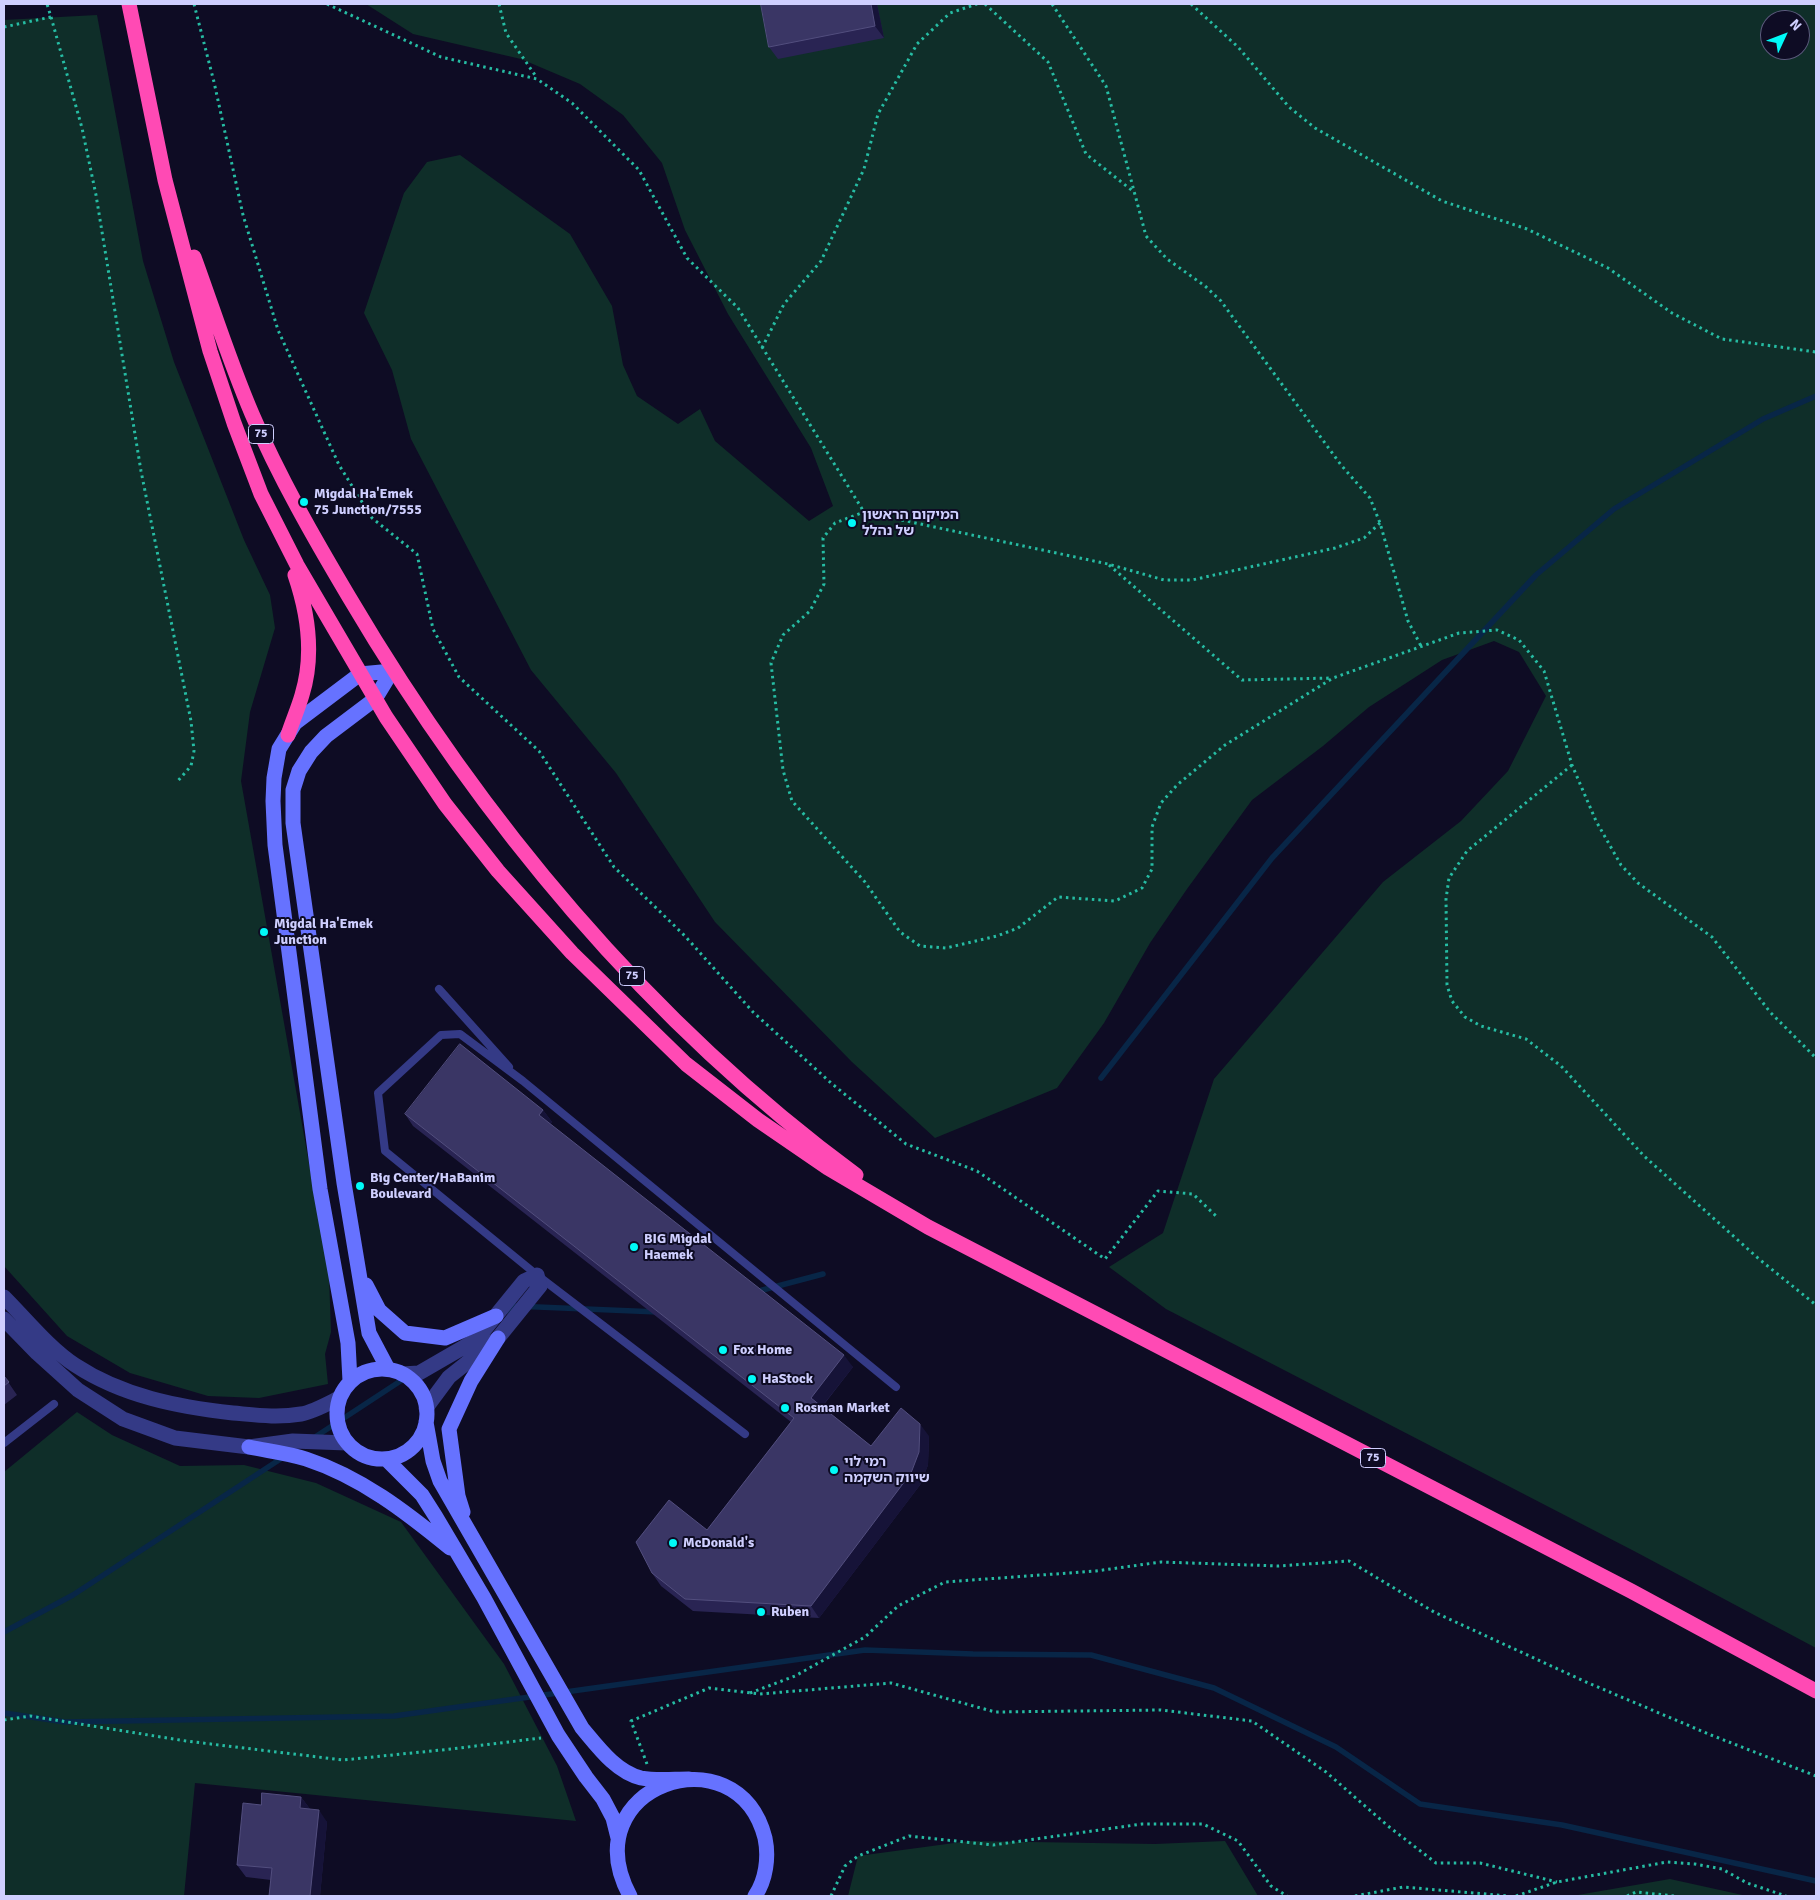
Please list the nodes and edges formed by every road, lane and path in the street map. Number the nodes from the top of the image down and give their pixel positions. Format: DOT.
graph roads {
  1 [pos="47,4"];
  2 [pos="129,4"];
  3 [pos="194,4"];
  4 [pos="327,4"];
  5 [pos="500,4"];
  6 [pos="977,4"];
  7 [pos="984,4"];
  8 [pos="1052,4"];
  9 [pos="1191,4"];
  10 [pos="51,18"];
  11 [pos="4,27"];
  12 [pos="537,79"];
  13 [pos="165,180"];
  14 [pos="1134,193"];
  15 [pos="762,348"];
  16 [pos="1816,352"];
  17 [pos="864,512"];
  18 [pos="1380,523"];
  19 [pos="282,535"];
  20 [pos="1108,564"];
  21 [pos="1420,646"];
  22 [pos="392,671"];
  23 [pos="360,674"];
  24 [pos="1333,678"];
  25 [pos="375,699"];
  26 [pos="288,735"];
  27 [pos="1572,765"];
  28 [pos="176,783"];
  29 [pos="439,989"];
  30 [pos="1816,1058"];
  31 [pos="523,1081"];
  32 [pos="1216,1216"];
  33 [pos="928,1227"];
  34 [pos="360,1274"];
  35 [pos="537,1275"];
  36 [pos="4,1297"];
  37 [pos="1816,1305"];
  38 [pos="496,1316"];
  39 [pos="4,1319"];
  40 [pos="4,1335"];
  41 [pos="498,1338"];
  42 [pos="27,1343"];
  43 [pos="395,1371"];
  44 [pos="350,1381"];
  45 [pos="896,1387"];
  46 [pos="339,1398"];
  47 [pos="54,1404"];
  48 [pos="426,1415"];
  49 [pos="745,1434"];
  50 [pos="347,1443"];
  51 [pos="4,1444"];
  52 [pos="249,1447"];
  53 [pos="386,1459"];
  54 [pos="468,1531"];
  55 [pos="459,1555"];
  56 [pos="1816,1691"];
  57 [pos="750,1693"];
  58 [pos="4,1720"];
  59 [pos="558,1736"];
  60 [pos="1816,1776"];
  61 [pos="652,1779"];
  62 [pos="688,1779"];
  63 [pos="618,1838"];
  64 [pos="766,1872"];
  65 [pos="621,1880"];
  66 [pos="1557,1882"];
  67 [pos="625,1896"];
  68 [pos="630,1896"];
  69 [pos="754,1896"];
  70 [pos="759,1896"];
  71 [pos="831,1896"];
  72 [pos="1287,1896"];
  73 [pos="1356,1896"];
  74 [pos="1509,1896"];
  75 [pos="1516,1896"];
  76 [pos="1627,1896"];
  77 [pos="1675,1896"];
  78 [pos="1786,1896"];
  1 -- 10 [label="path"];
  2 -- 13 [label="highway, 75"];
  3 -- 32 [label="path"];
  4 -- 12 [label="path"];
  5 -- 12 [label="path"];
  6 -- 15 [label="path"];
  7 -- 14 [label="path"];
  8 -- 14 [label="path"];
  9 -- 16 [label="path"];
  10 -- 11 [label="path"];
  10 -- 28 [label="path"];
  12 -- 15 [label="path"];
  13 -- 19 [label="highway, 75"];
  13 -- 22 [label="highway, 75"];
  14 -- 18 [label="path"];
  15 -- 17 [label="path"];
  17 -- 20 [label="path"];
  17 -- 24 [label="path"];
  18 -- 20 [label="path"];
  18 -- 21 [label="path"];
  19 -- 23 [label="highway, 75"];
  19 -- 26 [label="highway"];
  20 -- 24 [label="path"];
  21 -- 24 [label="path"];
  21 -- 27 [label="path"];
  22 -- 23 [label="main road"];
  22 -- 25 [label="main road"];
  22 -- 33 [label="highway, 75"];
  23 -- 25 [label="highway, 75"];
  23 -- 26 [label="main road"];
  25 -- 33 [label="highway, 75"];
  25 -- 34 [label="main road"];
  26 -- 44 [label="main road"];
  27 -- 30 [label="path"];
  27 -- 37 [label="path"];
  29 -- 31 [label="lane"];
  31 -- 35 [label="lane"];
  31 -- 45 [label="lane"];
  33 -- 56 [label="highway, 75"];
  34 -- 38 [label="main road"];
  34 -- 43 [label="main road"];
  35 -- 38 [label="street"];
  35 -- 41 [label="street"];
  35 -- 49 [label="lane"];
  36 -- 46 [label="street"];
  38 -- 43 [label="street"];
  39 -- 42 [label="street"];
  40 -- 42 [label="street"];
  41 -- 48 [label="street"];
  41 -- 54 [label="main road"];
  42 -- 52 [label="street"];
  43 -- 44 [label="main road"];
  43 -- 48 [label="main road"];
  44 -- 46 [label="main road"];
  46 -- 50 [label="main road"];
  47 -- 51 [label="lane"];
  48 -- 53 [label="main road"];
  48 -- 54 [label="main road"];
  50 -- 52 [label="street"];
  50 -- 53 [label="main road"];
  52 -- 55 [label="main road"];
  53 -- 55 [label="main road"];
  54 -- 61 [label="main road"];
  55 -- 59 [label="main road"];
  57 -- 60 [label="path"];
  57 -- 61 [label="path"];
  57 -- 66 [label="path"];
  58 -- 59 [label="path"];
  59 -- 63 [label="main road"];
  61 -- 62 [label="main road"];
  62 -- 63 [label="main road"];
  62 -- 64 [label="main road"];
  63 -- 65 [label="main road"];
  64 -- 69 [label="main road"];
  64 -- 70 [label="street"];
  65 -- 67 [label="main road"];
  65 -- 68 [label="main road"];
  66 -- 75 [label="path"];
  66 -- 78 [label="path"];
  71 -- 72 [label="path"];
  73 -- 74 [label="path"];
  76 -- 77 [label="path"];
}
